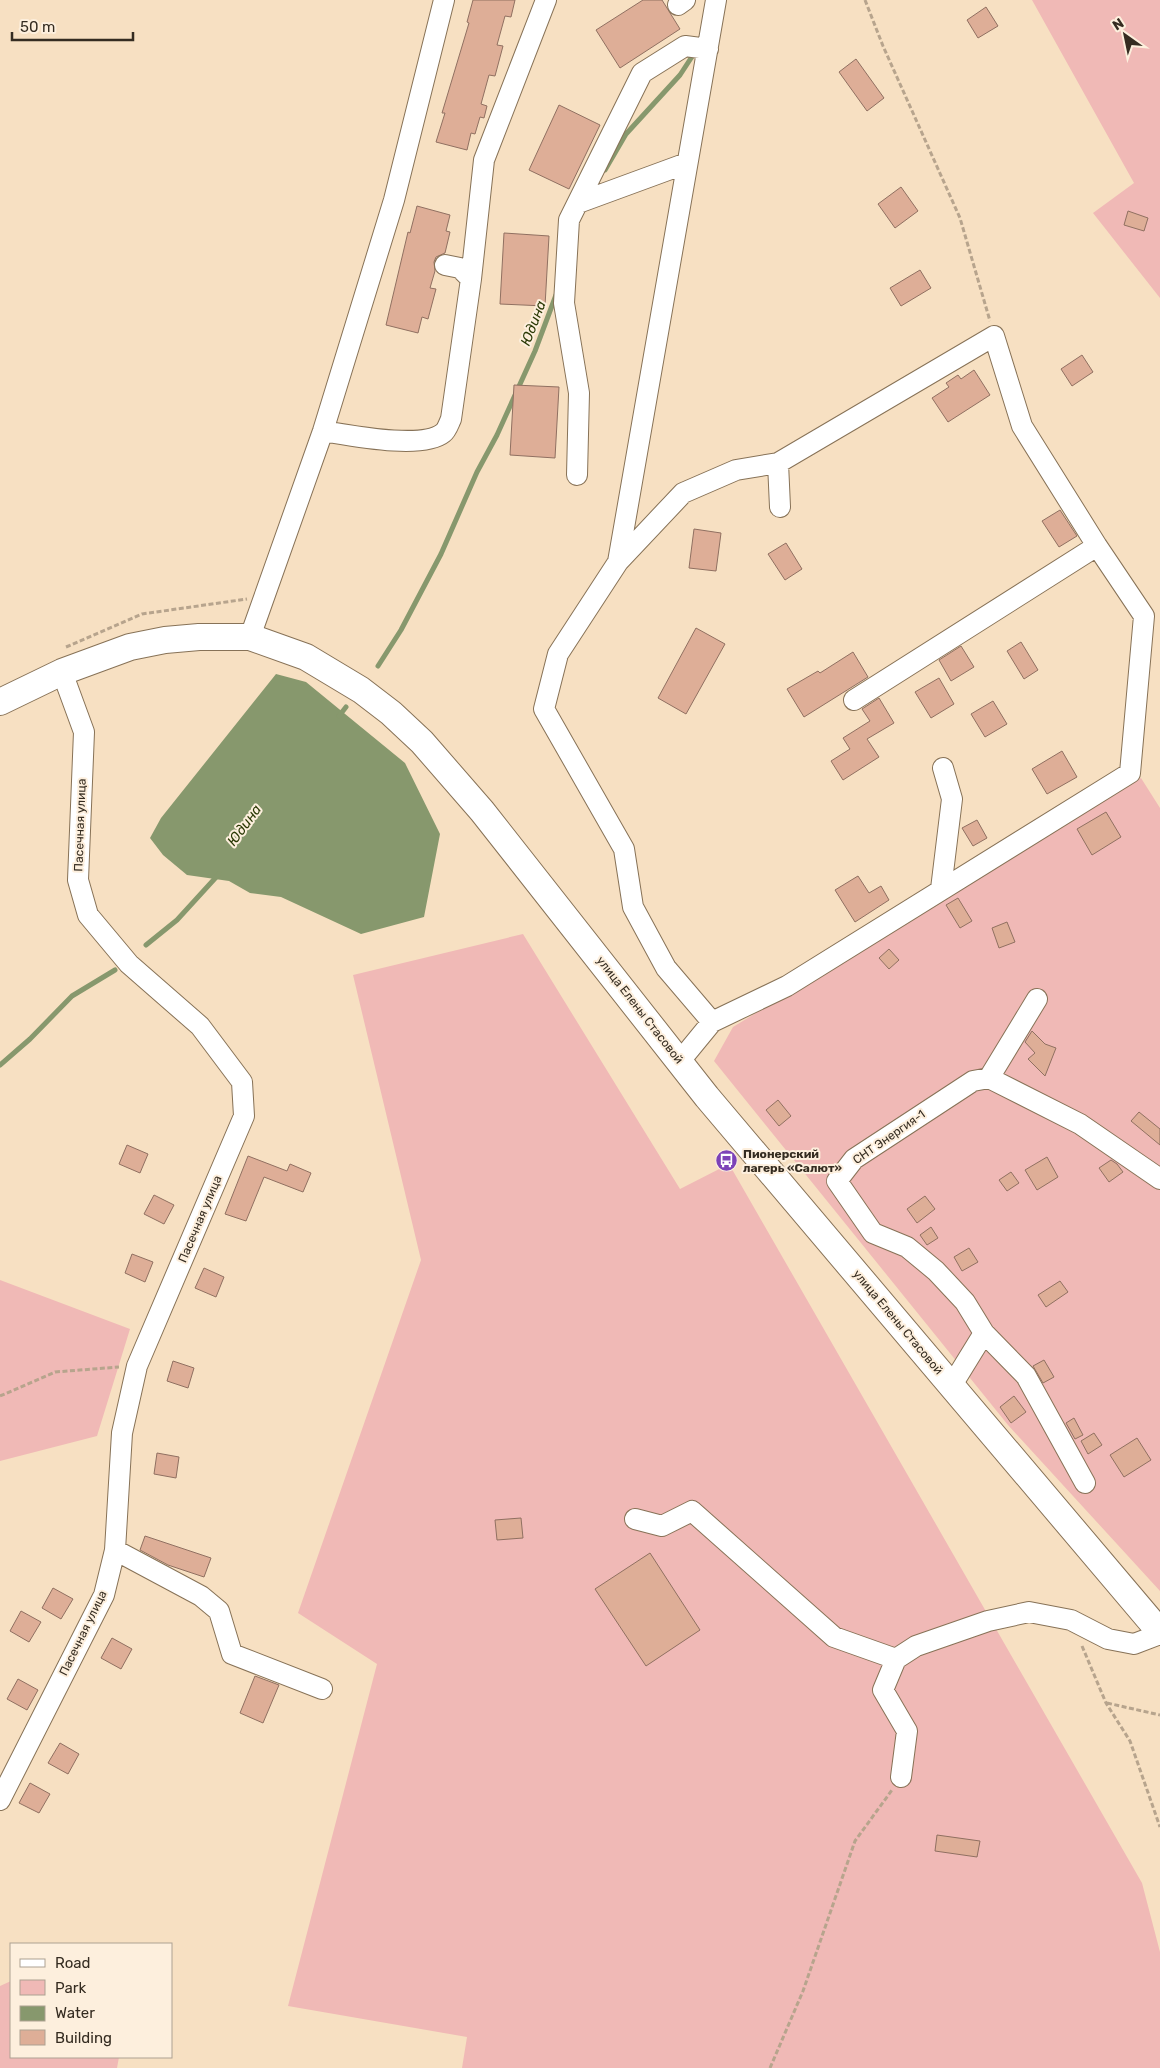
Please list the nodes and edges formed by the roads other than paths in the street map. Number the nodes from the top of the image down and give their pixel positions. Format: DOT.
graph roads {
  1 [pos="444,0"];
  2 [pos="546,0"];
  3 [pos="716,0"];
  4 [pos="708,49"];
  5 [pos="688,163"];
  6 [pos="578,203"];
  7 [pos="445,265"];
  8 [pos="470,279"];
  9 [pos="323,431"];
  10 [pos="778,463"];
  11 [pos="577,475"];
  12 [pos="780,507"];
  13 [pos="1097,546"];
  14 [pos="618,562"];
  15 [pos="250,637"];
  16 [pos="62,672"];
  17 [pos="854,700"];
  18 [pos="0,702"];
  19 [pos="943,768"];
  20 [pos="942,889"];
  21 [pos="1037,999"];
  22 [pos="712,1022"];
  23 [pos="680,1061"];
  24 [pos="989,1078"];
  25 [pos="1160,1178"];
  26 [pos="984,1332"];
  27 [pos="952,1385"];
  28 [pos="1085,1483"];
  29 [pos="635,1519"];
  30 [pos="115,1550"];
  31 [pos="1160,1633"];
  32 [pos="896,1659"];
  33 [pos="322,1689"];
  34 [pos="901,1778"];
  35 [pos="0,1800"];
  1 -- 9 [label="street"];
  2 -- 8 [label="street"];
  3 -- 4 [label="street"];
  4 -- 5 [label="street"];
  4 -- 6 [label="street"];
  5 -- 6 [label="street"];
  5 -- 14 [label="street"];
  6 -- 11 [label="street"];
  7 -- 8 [label="street"];
  8 -- 9 [label="street"];
  9 -- 15 [label="street"];
  10 -- 12 [label="street"];
  10 -- 13 [label="street"];
  10 -- 14 [label="street"];
  13 -- 17 [label="street"];
  13 -- 20 [label="street"];
  14 -- 22 [label="street"];
  15 -- 16 [label="main road, улица Елены Стасовой"];
  15 -- 23 [label="main road, улица Елены Стасовой"];
  16 -- 18 [label="main road, улица Елены Стасовой"];
  16 -- 30 [label="street, Пасечная улица"];
  19 -- 20 [label="street"];
  20 -- 22 [label="street"];
  21 -- 24 [label="street"];
  22 -- 23 [label="street"];
  23 -- 27 [label="main road, улица Елены Стасовой"];
  24 -- 25 [label="street"];
  24 -- 26 [label="street, СНТ Энергия-1"];
  26 -- 27 [label="street"];
  26 -- 28 [label="street"];
  27 -- 31 [label="main road, улица Елены Стасовой"];
  29 -- 32 [label="street"];
  30 -- 33 [label="street"];
  30 -- 35 [label="street, Пасечная улица"];
  31 -- 32 [label="street"];
  32 -- 34 [label="street"];
}
